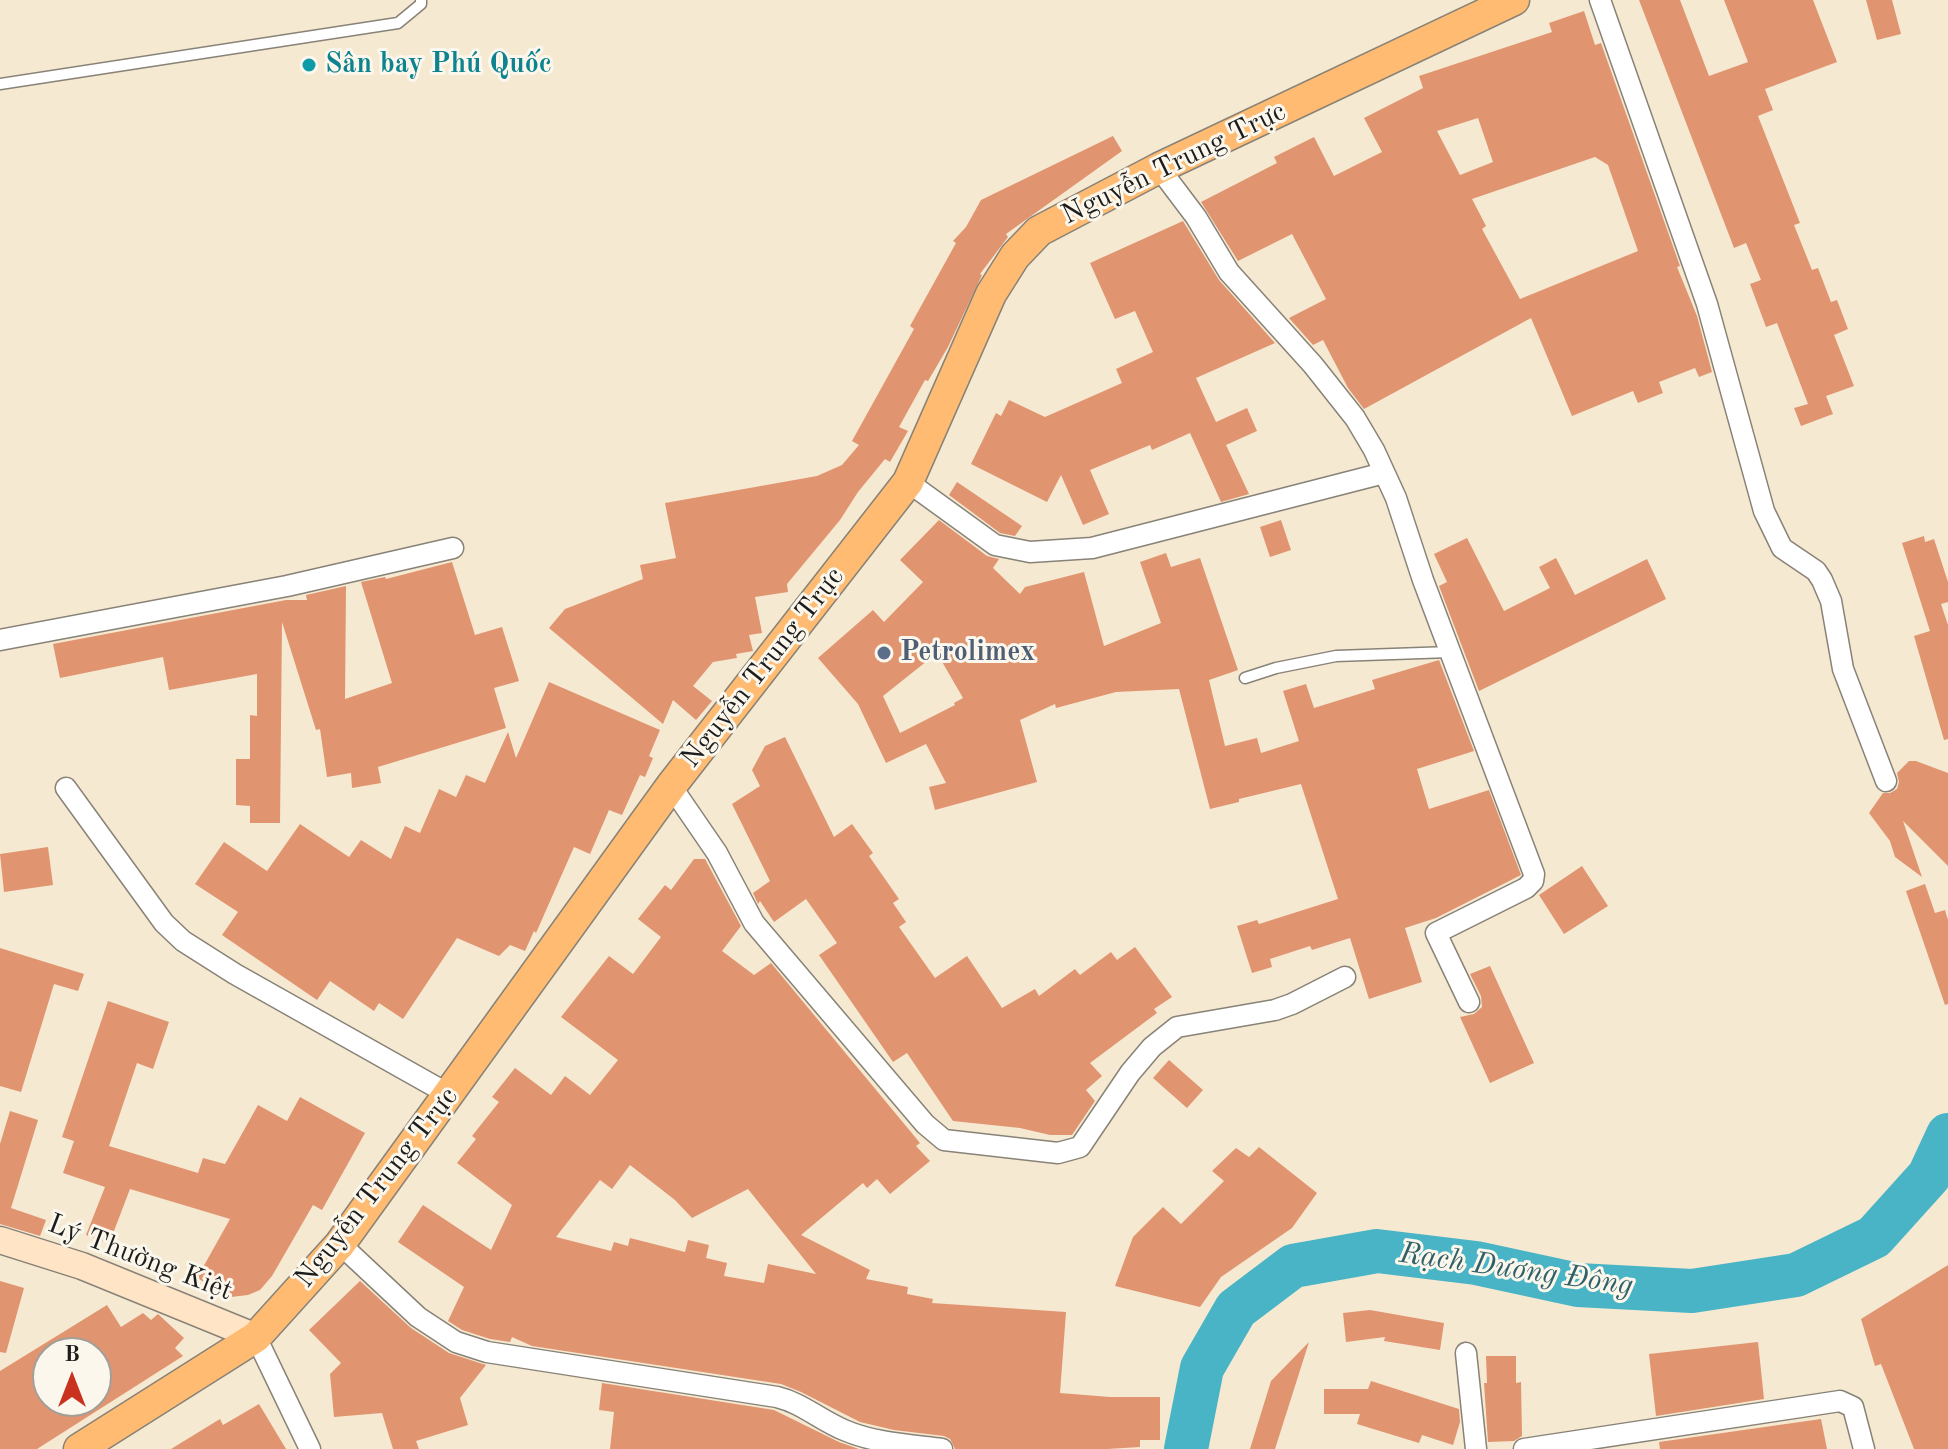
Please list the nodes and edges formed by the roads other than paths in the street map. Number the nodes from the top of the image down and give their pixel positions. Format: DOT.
graph roads {
  1 [pos="421,0"];
  2 [pos="1514,0"];
  3 [pos="1600,0"];
  4 [pos="0,84"];
  5 [pos="1159,168"];
  6 [pos="1384,473"];
  7 [pos="908,482"];
  8 [pos="453,548"];
  9 [pos="0,640"];
  10 [pos="1450,652"];
  11 [pos="1245,678"];
  12 [pos="1886,781"];
  13 [pos="671,786"];
  14 [pos="66,788"];
  15 [pos="1345,977"];
  16 [pos="1469,1002"];
  17 [pos="450,1095"];
  18 [pos="0,1240"];
  19 [pos="340,1244"];
  20 [pos="256,1337"];
  21 [pos="1466,1353"];
  22 [pos="79,1449"];
  23 [pos="310,1449"];
  24 [pos="942,1449"];
  25 [pos="1476,1449"];
  26 [pos="1524,1449"];
  27 [pos="1864,1449"];
  1 -- 4 [label="lane"];
  2 -- 5 [label="main road, Nguyễn Trung Trực"];
  3 -- 12 [label="street"];
  5 -- 6 [label="street"];
  5 -- 7 [label="main road, Nguyễn Trung Trực"];
  6 -- 7 [label="street"];
  6 -- 10 [label="street"];
  7 -- 13 [label="main road, Nguyễn Trung Trực"];
  8 -- 9 [label="street"];
  10 -- 11 [label="lane"];
  10 -- 16 [label="street"];
  13 -- 15 [label="street"];
  13 -- 17 [label="main road, Nguyễn Trung Trực"];
  14 -- 17 [label="street"];
  17 -- 19 [label="main road, Nguyễn Trung Trực"];
  18 -- 20 [label="street, Lý Thường Kiệt"];
  19 -- 20 [label="main road, Nguyễn Trung Trực"];
  19 -- 24 [label="street"];
  20 -- 22 [label="main road, Nguyễn Trung Trực"];
  20 -- 23 [label="street"];
  21 -- 25 [label="street"];
  26 -- 27 [label="street"];
}
